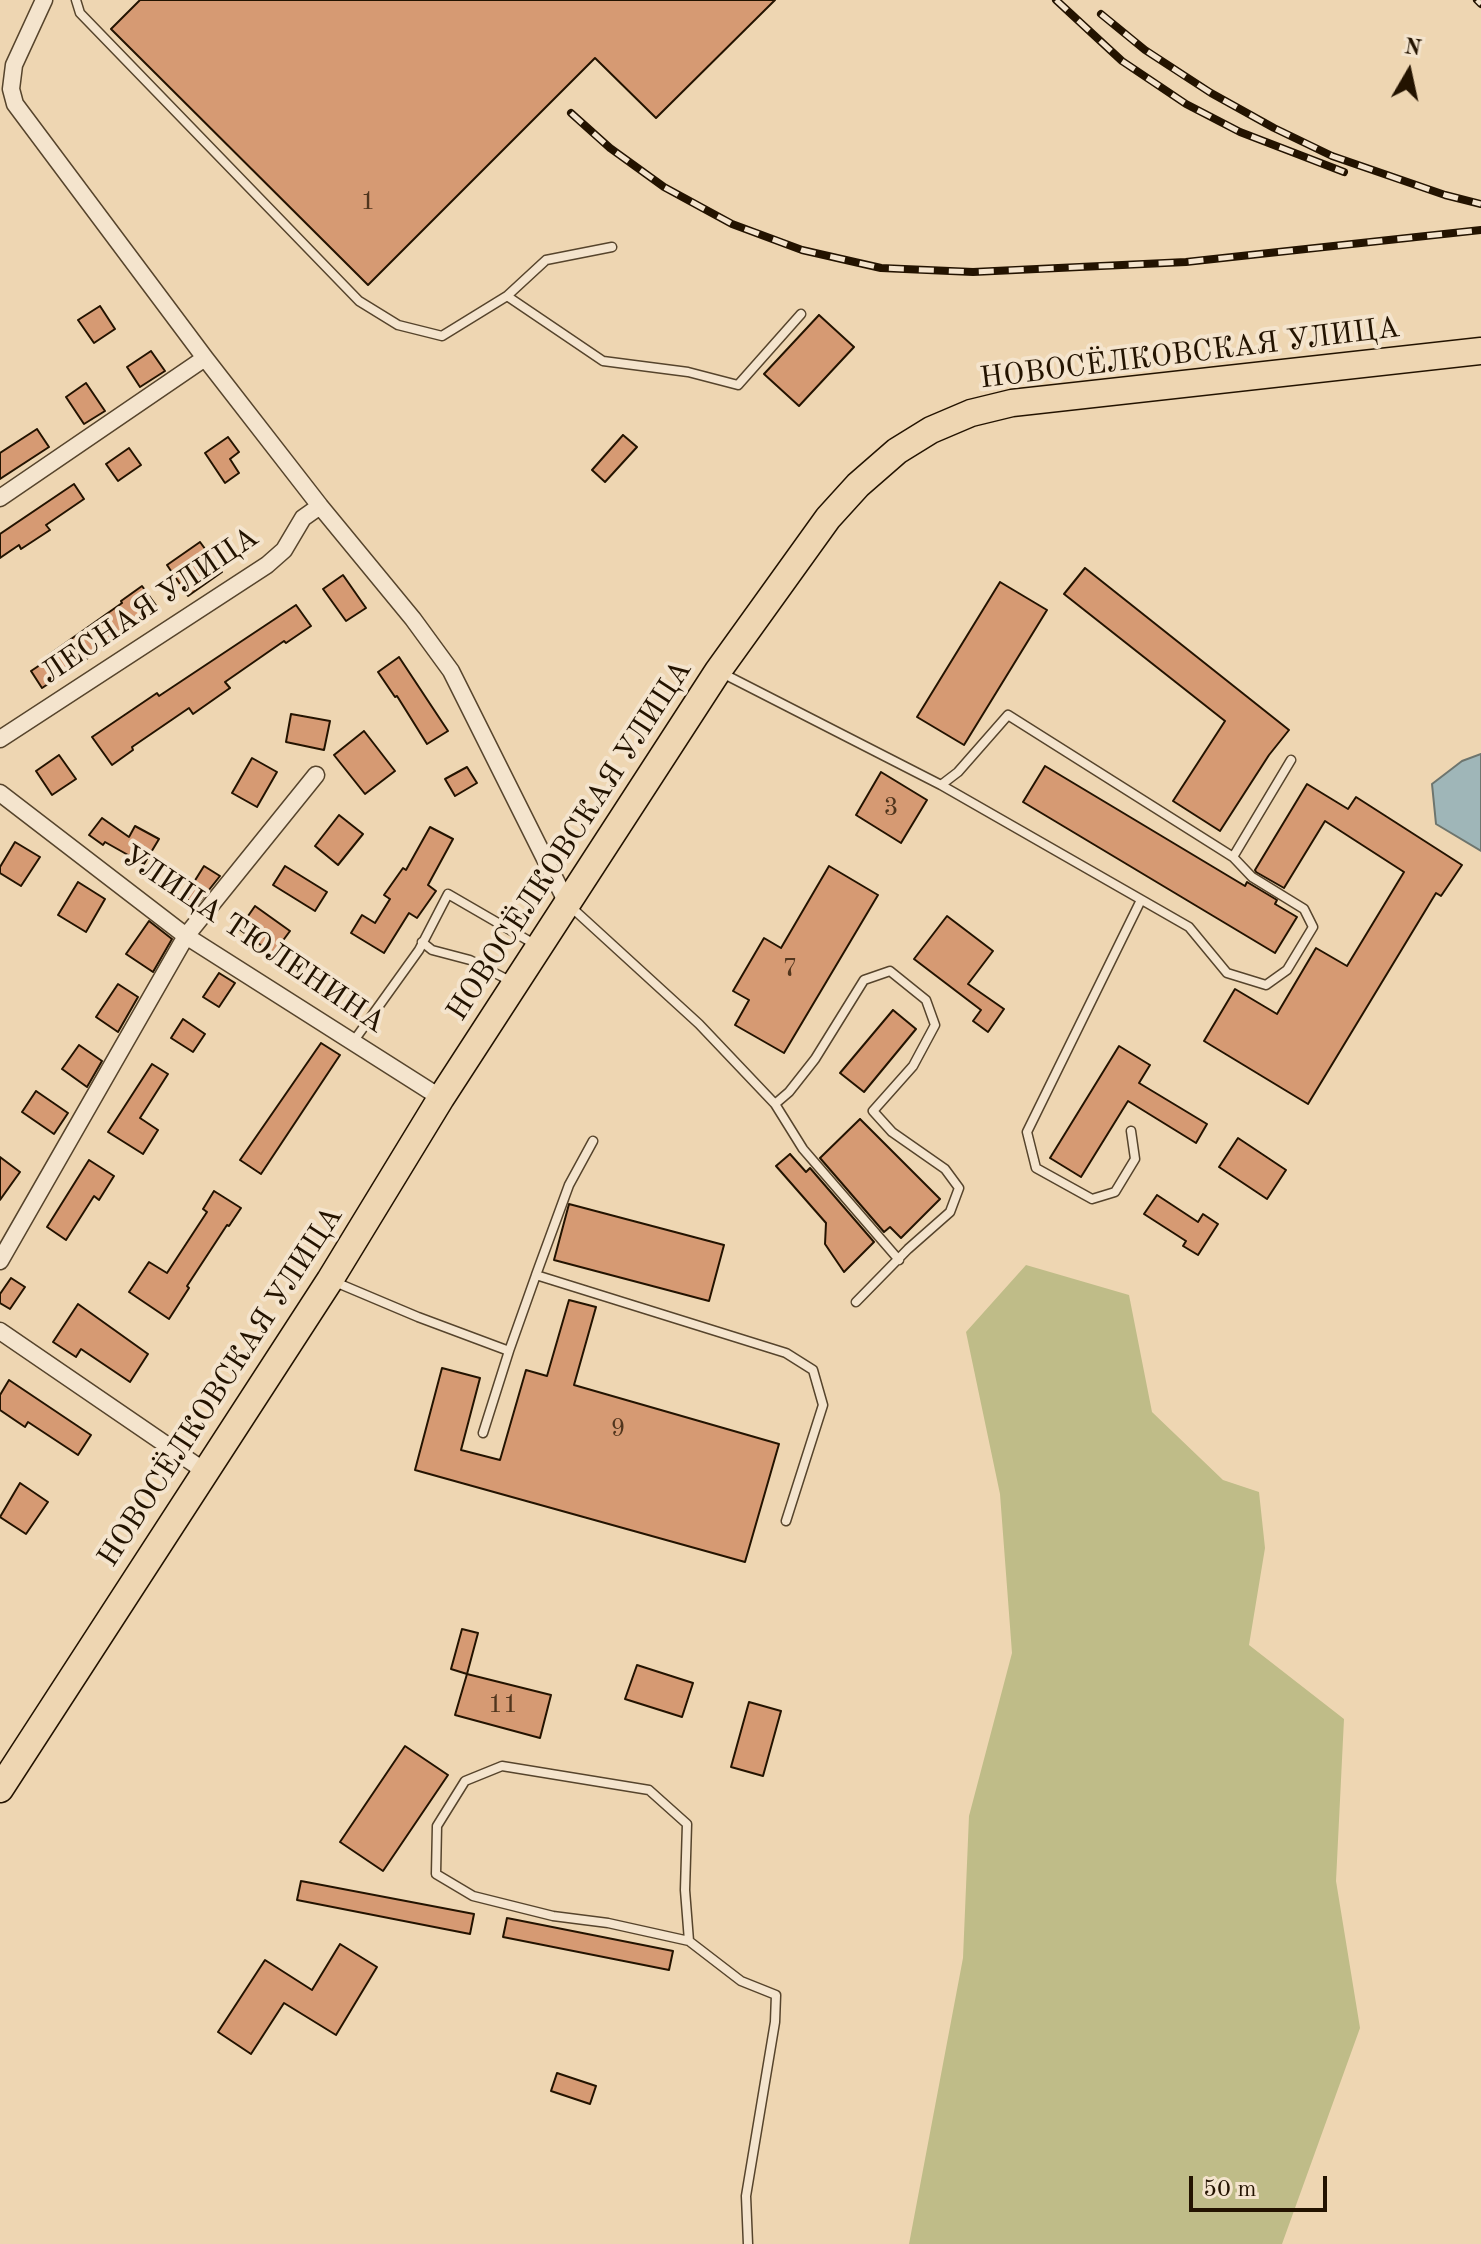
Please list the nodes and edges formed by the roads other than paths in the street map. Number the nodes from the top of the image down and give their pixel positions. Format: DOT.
graph roads {
  1 [pos="44,0"];
  2 [pos="76,0"];
  3 [pos="612,247"];
  4 [pos="507,296"];
  5 [pos="801,314"];
  6 [pos="1481,351"];
  7 [pos="205,358"];
  8 [pos="0,498"];
  9 [pos="320,506"];
  10 [pos="718,671"];
  11 [pos="0,739"];
  12 [pos="1291,760"];
  13 [pos="316,775"];
  14 [pos="941,785"];
  15 [pos="0,793"];
  16 [pos="1233,857"];
  17 [pos="1141,900"];
  18 [pos="567,903"];
  19 [pos="186,936"];
  20 [pos="422,942"];
  21 [pos="539,947"];
  22 [pos="515,983"];
  23 [pos="353,1042"];
  24 [pos="441,1098"];
  25 [pos="775,1104"];
  26 [pos="1131,1131"];
  27 [pos="593,1141"];
  28 [pos="899,1260"];
  29 [pos="0,1261"];
  30 [pos="536,1275"];
  31 [pos="330,1280"];
  32 [pos="856,1302"];
  33 [pos="0,1331"];
  34 [pos="509,1351"];
  35 [pos="483,1433"];
  36 [pos="206,1472"];
  37 [pos="786,1521"];
  38 [pos="0,1789"];
  39 [pos="689,1941"];
  40 [pos="748,2244"];
  1 -- 7 [label="street"];
  2 -- 4 [label="lane"];
  3 -- 4 [label="lane"];
  4 -- 5 [label="lane"];
  6 -- 10 [label="main road, НОВОСЁЛКОВСКАЯ УЛИЦА"];
  7 -- 8 [label="street"];
  7 -- 9 [label="street"];
  9 -- 11 [label="street, ЛЕСНАЯ УЛИЦА"];
  9 -- 18 [label="street"];
  10 -- 14 [label="lane"];
  10 -- 18 [label="main road, НОВОСЁЛКОВСКАЯ УЛИЦА"];
  12 -- 16 [label="lane"];
  13 -- 19 [label="street"];
  14 -- 16 [label="lane"];
  14 -- 17 [label="lane"];
  15 -- 19 [label="street, УЛИЦА ТЮЛЕНИНА"];
  16 -- 17 [label="lane"];
  17 -- 26 [label="lane"];
  18 -- 21 [label="main road, НОВОСЁЛКОВСКАЯ УЛИЦА"];
  18 -- 25 [label="lane"];
  19 -- 23 [label="street, УЛИЦА ТЮЛЕНИНА"];
  19 -- 29 [label="street"];
  20 -- 21 [label="lane"];
  20 -- 22 [label="lane"];
  20 -- 23 [label="lane"];
  21 -- 22 [label="main road, НОВОСЁЛКОВСКАЯ УЛИЦА"];
  22 -- 24 [label="main road, НОВОСЁЛКОВСКАЯ УЛИЦА"];
  23 -- 24 [label="street, УЛИЦА ТЮЛЕНИНА"];
  24 -- 31 [label="main road, НОВОСЁЛКОВСКАЯ УЛИЦА"];
  25 -- 28 [label="lane"];
  25 -- 28 [label="lane"];
  27 -- 30 [label="lane"];
  28 -- 32 [label="lane"];
  30 -- 34 [label="lane"];
  30 -- 37 [label="lane"];
  31 -- 34 [label="lane"];
  31 -- 36 [label="main road, НОВОСЁЛКОВСКАЯ УЛИЦА"];
  33 -- 36 [label="street"];
  34 -- 35 [label="lane"];
  36 -- 38 [label="main road, НОВОСЁЛКОВСКАЯ УЛИЦА"];
  39 -- 39 [label="lane"];
  39 -- 40 [label="lane"];
}
